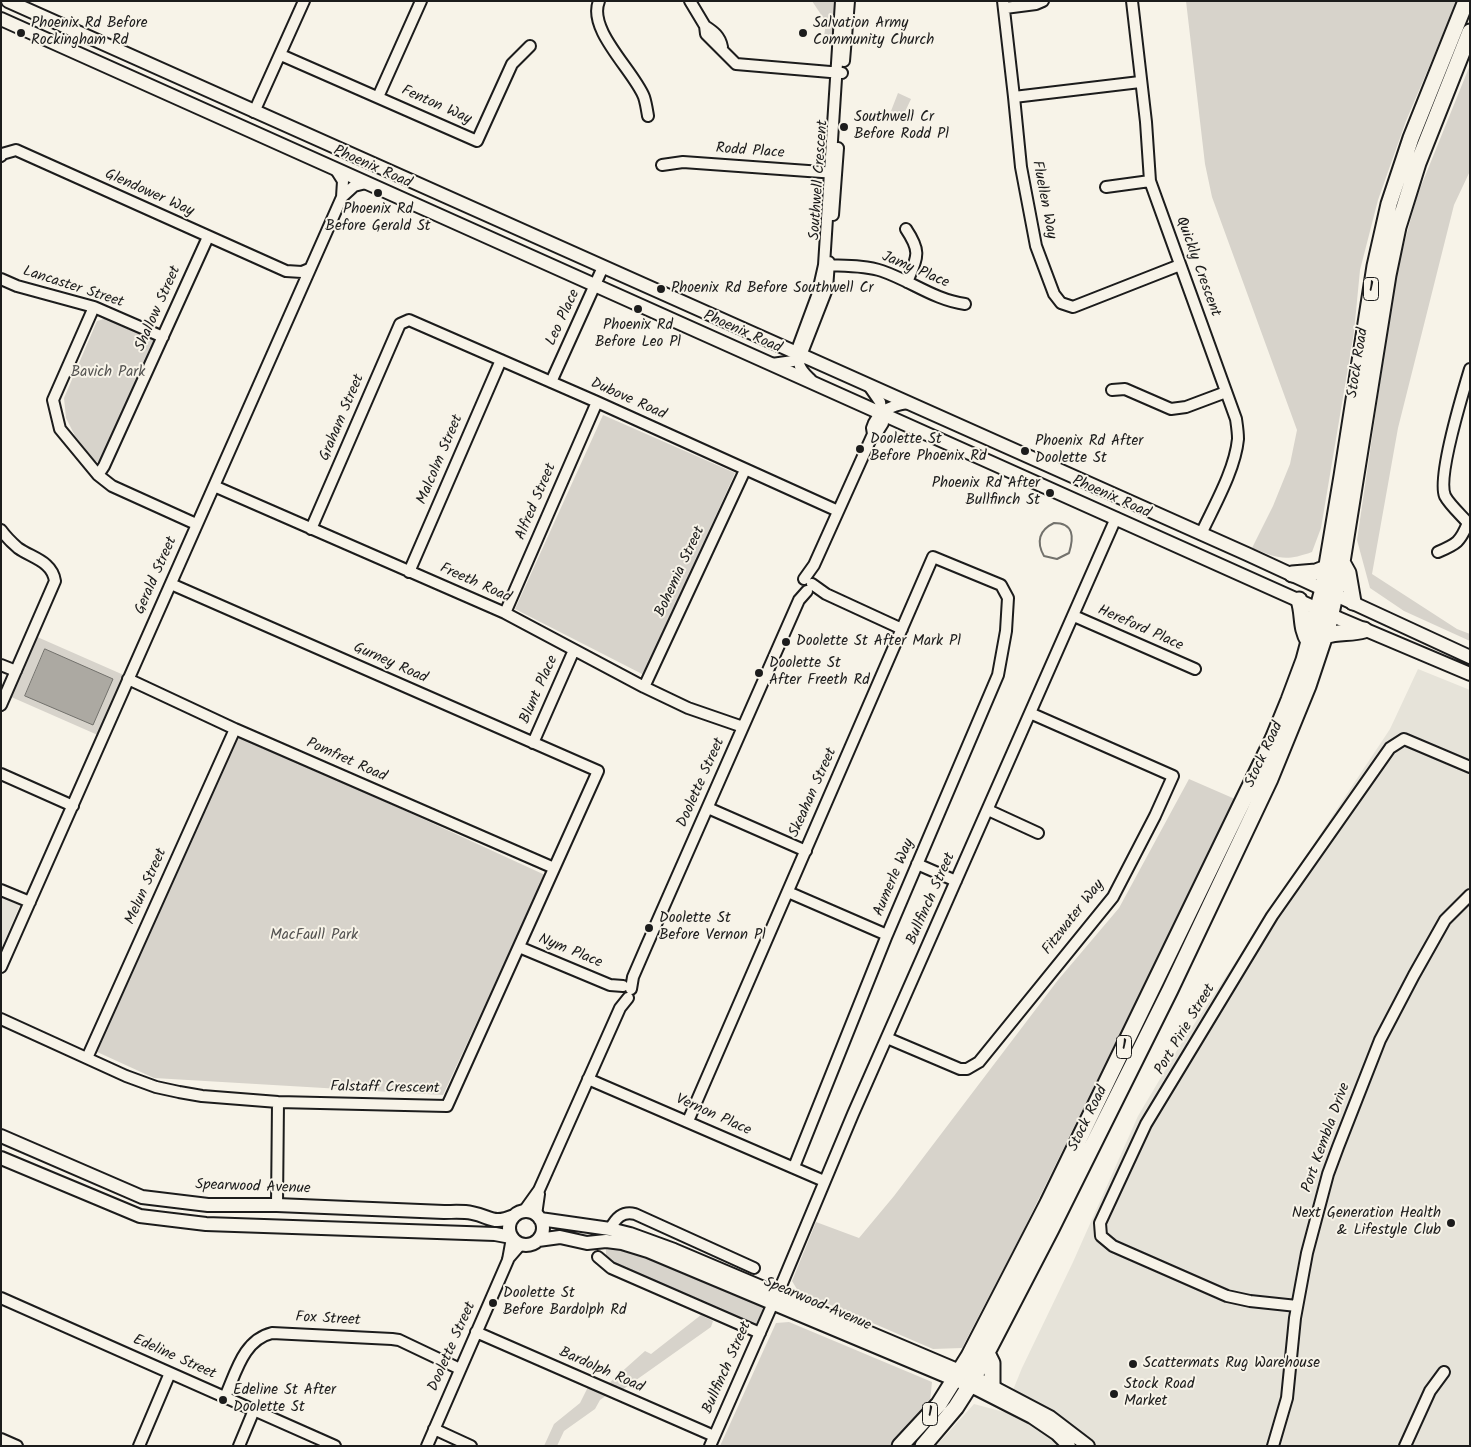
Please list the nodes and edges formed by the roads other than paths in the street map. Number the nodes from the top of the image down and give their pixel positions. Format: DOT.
graph roads {
  1 [pos="8,1"];
  2 [pos="304,1"];
  3 [pos="421,1"];
  4 [pos="599,1"];
  5 [pos="690,1"];
  6 [pos="842,1"];
  7 [pos="849,1"];
  8 [pos="1043,1"];
  9 [pos="1132,1"];
  10 [pos="1466,1"];
  11 [pos="1004,5"];
  12 [pos="1,20"];
  13 [pos="1470,32"];
  14 [pos="530,46"];
  15 [pos="116,50"];
  16 [pos="281,54"];
  17 [pos="108,68"];
  18 [pos="840,73"];
  19 [pos="1140,82"];
  20 [pos="378,97"];
  21 [pos="1014,97"];
  22 [pos="254,112"];
  23 [pos="648,116"];
  24 [pos="1,156"];
  25 [pos="662,164"];
  26 [pos="336,170"];
  27 [pos="833,173"];
  28 [pos="1150,181"];
  29 [pos="366,183"];
  30 [pos="1106,187"];
  31 [pos="342,197"];
  32 [pos="906,229"];
  33 [pos="208,236"];
  34 [pos="826,265"];
  35 [pos="1180,265"];
  36 [pos="603,267"];
  37 [pos="309,269"];
  38 [pos="286,271"];
  39 [pos="1,279"];
  40 [pos="907,282"];
  41 [pos="595,285"];
  42 [pos="298,294"];
  43 [pos="965,304"];
  44 [pos="94,307"];
  45 [pos="405,322"];
  46 [pos="162,337"];
  47 [pos="799,356"];
  48 [pos="501,360"];
  49 [pos="772,364"];
  50 [pos="1470,369"];
  51 [pos="551,382"];
  52 [pos="815,384"];
  53 [pos="869,386"];
  54 [pos="1112,390"];
  55 [pos="1226,392"];
  56 [pos="597,402"];
  57 [pos="908,403"];
  58 [pos="883,414"];
  59 [pos="745,470"];
  60 [pos="98,475"];
  61 [pos="214,486"];
  62 [pos="838,511"];
  63 [pos="1116,518"];
  64 [pos="1469,523"];
  65 [pos="196,524"];
  66 [pos="311,529"];
  67 [pos="1,530"];
  68 [pos="1201,534"];
  69 [pos="1438,552"];
  70 [pos="1342,562"];
  71 [pos="1326,568"];
  72 [pos="409,572"];
  73 [pos="1292,574"];
  74 [pos="171,584"];
  75 [pos="807,585"];
  76 [pos="1329,592"];
  77 [pos="1008,598"];
  78 [pos="1299,600"];
  79 [pos="1353,602"];
  80 [pos="1324,612"];
  81 [pos="505,613"];
  82 [pos="1074,616"];
  83 [pos="902,629"];
  84 [pos="1364,630"];
  85 [pos="1325,636"];
  86 [pos="1309,642"];
  87 [pos="574,650"];
  88 [pos="1470,657"];
  89 [pos="1,665"];
  90 [pos="1195,669"];
  91 [pos="16,671"];
  92 [pos="1470,674"];
  93 [pos="128,679"];
  94 [pos="644,687"];
  95 [pos="1,705"];
  96 [pos="1030,713"];
  97 [pos="235,728"];
  98 [pos="742,730"];
  99 [pos="533,743"];
  100 [pos="1470,767"];
  101 [pos="598,771"];
  102 [pos="1,774"];
  103 [pos="73,806"];
  104 [pos="708,808"];
  105 [pos="988,810"];
  106 [pos="1038,833"];
  107 [pos="806,851"];
  108 [pos="917,864"];
  109 [pos="554,868"];
  110 [pos="956,881"];
  111 [pos="1,890"];
  112 [pos="788,892"];
  113 [pos="1470,895"];
  114 [pos="30,902"];
  115 [pos="887,934"];
  116 [pos="519,947"];
  117 [pos="1,967"];
  118 [pos="624,991"];
  119 [pos="1,1019"];
  120 [pos="887,1038"];
  121 [pos="87,1058"];
  122 [pos="588,1079"];
  123 [pos="278,1102"];
  124 [pos="688,1121"];
  125 [pos="1,1136"];
  126 [pos="1,1158"];
  127 [pos="794,1168"];
  128 [pos="824,1181"];
  129 [pos="208,1205"];
  130 [pos="277,1205"];
  131 [pos="529,1215"];
  132 [pos="206,1224"];
  133 [pos="610,1229"];
  134 [pos="515,1240"];
  135 [pos="538,1240"];
  136 [pos="598,1257"];
  137 [pos="754,1268"];
  138 [pos="1,1298"];
  139 [pos="775,1298"];
  140 [pos="1297,1306"];
  141 [pos="476,1332"];
  142 [pos="760,1333"];
  143 [pos="987,1353"];
  144 [pos="460,1369"];
  145 [pos="1444,1372"];
  146 [pos="170,1373"];
  147 [pos="965,1378"];
  148 [pos="992,1386"];
  149 [pos="225,1397"];
  150 [pos="254,1410"];
  151 [pos="434,1429"];
  152 [pos="1,1439"];
  153 [pos="712,1441"];
  154 [pos="17,1446"];
  155 [pos="138,1446"];
  156 [pos="239,1446"];
  157 [pos="335,1446"];
  158 [pos="427,1446"];
  159 [pos="471,1446"];
  160 [pos="900,1446"];
  161 [pos="923,1446"];
  162 [pos="1069,1446"];
  163 [pos="1088,1446"];
  164 [pos="1273,1446"];
  165 [pos="1405,1446"];
  1 -- 15 [label="main road, Phoenix Road"];
  2 -- 16 [label="street"];
  3 -- 20 [label="street"];
  4 -- 23 [label="street"];
  5 -- 18 [label="street"];
  6 -- 18 [label="street, Southwell Crescent"];
  7 -- 18 [label="street, Southwell Crescent"];
  8 -- 11 [label="street"];
  9 -- 19 [label="street, Quickly Crescent"];
  10 -- 71 [label="highway, Stock Road / 1"];
  11 -- 21 [label="street, Fluellen Way"];
  12 -- 17 [label="main road, Phoenix Road"];
  13 -- 70 [label="highway, Stock Road / 1"];
  14 -- 20 [label="street, Fenton Way"];
  15 -- 17 [label="main road"];
  15 -- 22 [label="main road, Phoenix Road"];
  16 -- 20 [label="street, Fenton Way"];
  16 -- 22 [label="street"];
  17 -- 26 [label="main road, Phoenix Road"];
  18 -- 27 [label="street, Southwell Crescent"];
  19 -- 21 [label="street"];
  19 -- 28 [label="street, Quickly Crescent"];
  21 -- 35 [label="street, Fluellen Way"];
  22 -- 36 [label="main road, Phoenix Road"];
  24 -- 33 [label="street, Glendower Way"];
  25 -- 27 [label="street, Rodd Place"];
  26 -- 29 [label="main road, Phoenix Road"];
  26 -- 31 [label="street"];
  27 -- 34 [label="street, Southwell Crescent"];
  28 -- 30 [label="street"];
  28 -- 35 [label="street, Quickly Crescent"];
  29 -- 31 [label="street"];
  29 -- 41 [label="main road, Phoenix Road"];
  31 -- 37 [label="street, Gerald Street"];
  32 -- 40 [label="street"];
  33 -- 38 [label="street, Glendower Way"];
  33 -- 46 [label="street, Shallow Street"];
  34 -- 40 [label="street, Jamy Place"];
  34 -- 47 [label="street, Southwell Crescent"];
  35 -- 55 [label="street, Quickly Crescent"];
  36 -- 41 [label="street, Leo Place"];
  36 -- 47 [label="main road, Phoenix Road"];
  37 -- 38 [label="street, Glendower Way"];
  37 -- 42 [label="street, Gerald Street"];
  38 -- 42 [label="street"];
  39 -- 44 [label="street, Lancaster Street"];
  40 -- 43 [label="street, Jamy Place"];
  41 -- 49 [label="main road, Phoenix Road"];
  41 -- 51 [label="street, Leo Place"];
  42 -- 61 [label="street, Gerald Street"];
  44 -- 46 [label="street, Lancaster Street"];
  44 -- 60 [label="street"];
  45 -- 48 [label="street, Dubove Road"];
  45 -- 66 [label="street, Graham Street"];
  46 -- 60 [label="street, Shallow Street"];
  47 -- 49 [label="street"];
  47 -- 52 [label="street"];
  47 -- 53 [label="main road, Phoenix Road"];
  48 -- 51 [label="street, Dubove Road"];
  48 -- 72 [label="street, Malcolm Street"];
  49 -- 52 [label="main road, Phoenix Road"];
  50 -- 64 [label="street"];
  51 -- 56 [label="street, Dubove Road"];
  52 -- 58 [label="main road, Phoenix Road"];
  53 -- 57 [label="main road, Phoenix Road"];
  53 -- 58 [label="street"];
  54 -- 55 [label="street"];
  55 -- 68 [label="street, Quickly Crescent"];
  56 -- 59 [label="street, Dubove Road"];
  56 -- 81 [label="street, Alfred Street"];
  57 -- 58 [label="street"];
  57 -- 68 [label="main road, Phoenix Road"];
  58 -- 62 [label="street, Doolette Street"];
  58 -- 63 [label="main road, Phoenix Road"];
  59 -- 62 [label="street, Dubove Road"];
  59 -- 94 [label="street, Bohemia Street"];
  60 -- 65 [label="street"];
  61 -- 65 [label="street, Gerald Street"];
  61 -- 66 [label="street, Freeth Road"];
  62 -- 75 [label="street, Doolette Street"];
  63 -- 78 [label="main road, Phoenix Road"];
  63 -- 82 [label="street, Bullfinch Street"];
  64 -- 69 [label="street"];
  65 -- 74 [label="street, Gerald Street"];
  66 -- 72 [label="street, Freeth Road"];
  67 -- 91 [label="street"];
  68 -- 73 [label="main road, Phoenix Road"];
  70 -- 76 [label="highway, Stock Road / 1"];
  70 -- 79 [label="highway"];
  71 -- 73 [label="highway"];
  71 -- 76 [label="highway, Stock Road / 1"];
  72 -- 81 [label="street, Freeth Road"];
  73 -- 76 [label="main road, Phoenix Road"];
  74 -- 93 [label="street, Gerald Street"];
  74 -- 99 [label="street, Gurney Road"];
  75 -- 83 [label="street"];
  75 -- 98 [label="street, Doolette Street"];
  76 -- 79 [label="main road, Phoenix Road"];
  76 -- 80 [label="highway, Stock Road / 1"];
  77 -- 83 [label="street, Skeahan Street"];
  77 -- 108 [label="street, Aumerle Way"];
  78 -- 80 [label="main road, Phoenix Road"];
  78 -- 86 [label="highway"];
  79 -- 88 [label="main road, Phoenix Road"];
  80 -- 84 [label="main road, Phoenix Road"];
  80 -- 85 [label="highway, Stock Road / 1"];
  80 -- 86 [label="highway, Stock Road / 1"];
  81 -- 87 [label="street, Freeth Road"];
  82 -- 90 [label="street, Hereford Place"];
  82 -- 96 [label="street, Bullfinch Street"];
  83 -- 107 [label="street, Skeahan Street"];
  84 -- 85 [label="highway"];
  84 -- 92 [label="main road, Phoenix Road"];
  85 -- 143 [label="highway, Stock Road / 1"];
  86 -- 147 [label="highway, Stock Road / 1"];
  87 -- 94 [label="street, Freeth Road"];
  87 -- 99 [label="street, Blunt Place"];
  89 -- 91 [label="street"];
  91 -- 95 [label="street"];
  93 -- 97 [label="street, Pomfret Road"];
  93 -- 103 [label="street, Gerald Street"];
  94 -- 98 [label="street, Freeth Road"];
  96 -- 105 [label="street, Bullfinch Street"];
  96 -- 120 [label="street, Fitzwater Way"];
  97 -- 109 [label="street, Pomfret Road"];
  97 -- 121 [label="street, Melun Street"];
  98 -- 104 [label="street, Doolette Street"];
  99 -- 101 [label="street, Gurney Road"];
  100 -- 140 [label="street, Port Pirie Street"];
  101 -- 109 [label="street, Falstaff Crescent"];
  102 -- 103 [label="street"];
  103 -- 114 [label="street, Gerald Street"];
  104 -- 107 [label="street"];
  104 -- 118 [label="street, Doolette Street"];
  105 -- 106 [label="street"];
  105 -- 110 [label="street, Bullfinch Street"];
  107 -- 112 [label="street, Skeahan Street"];
  108 -- 110 [label="street"];
  108 -- 115 [label="street, Aumerle Way"];
  109 -- 116 [label="street, Falstaff Crescent"];
  110 -- 120 [label="street, Bullfinch Street"];
  111 -- 114 [label="street"];
  112 -- 115 [label="street"];
  112 -- 124 [label="street, Skeahan Street"];
  113 -- 140 [label="street, Port Kembla Drive"];
  114 -- 117 [label="street, Gerald Street"];
  115 -- 127 [label="street, Aumerle Way"];
  116 -- 118 [label="street, Nym Place"];
  116 -- 123 [label="street, Falstaff Crescent"];
  118 -- 122 [label="street, Doolette Street"];
  119 -- 121 [label="street, Falstaff Crescent"];
  120 -- 128 [label="street, Bullfinch Street"];
  121 -- 123 [label="street, Falstaff Crescent"];
  122 -- 124 [label="street, Vernon Place"];
  122 -- 131 [label="street, Doolette Street"];
  123 -- 130 [label="street"];
  124 -- 127 [label="street, Vernon Place"];
  125 -- 129 [label="main road, Spearwood Avenue"];
  126 -- 132 [label="main road, Spearwood Avenue"];
  127 -- 128 [label="street, Vernon Place"];
  128 -- 139 [label="street, Bullfinch Street"];
  129 -- 130 [label="main road, Spearwood Avenue"];
  129 -- 132 [label="main road"];
  130 -- 131 [label="main road, Spearwood Avenue"];
  131 -- 133 [label="main road, Spearwood Avenue"];
  131 -- 134 [label="main road"];
  131 -- 135 [label="main road"];
  132 -- 134 [label="main road, Spearwood Avenue"];
  133 -- 137 [label="street, Spearwood Avenue"];
  133 -- 139 [label="main road, Spearwood Avenue"];
  134 -- 135 [label="main road, Spearwood Avenue"];
  134 -- 141 [label="street, Doolette Street"];
  135 -- 139 [label="main road, Spearwood Avenue"];
  136 -- 142 [label="street"];
  138 -- 146 [label="street, Edeline Street"];
  139 -- 142 [label="street, Bullfinch Street"];
  139 -- 147 [label="main road, Spearwood Avenue"];
  140 -- 164 [label="street, Port Kembla Drive"];
  141 -- 144 [label="street, Doolette Street"];
  141 -- 153 [label="street, Bardolph Road"];
  142 -- 153 [label="street, Bullfinch Street"];
  143 -- 147 [label="highway, Stock Road / 1"];
  143 -- 148 [label="highway"];
  144 -- 149 [label="street, Fox Street"];
  144 -- 151 [label="street, Doolette Street"];
  145 -- 165 [label="street"];
  146 -- 149 [label="street, Edeline Street"];
  146 -- 155 [label="street"];
  147 -- 148 [label="main road, Spearwood Avenue"];
  147 -- 160 [label="highway, Stock Road / 1"];
  147 -- 161 [label="highway, Stock Road / 1"];
  147 -- 162 [label="main road, Spearwood Avenue"];
  148 -- 163 [label="main road, Spearwood Avenue"];
  149 -- 150 [label="street, Edeline Street"];
  150 -- 156 [label="street"];
  150 -- 157 [label="street, Edeline Street"];
  151 -- 158 [label="street, Doolette Street"];
  151 -- 159 [label="street"];
  152 -- 154 [label="street"];
}
